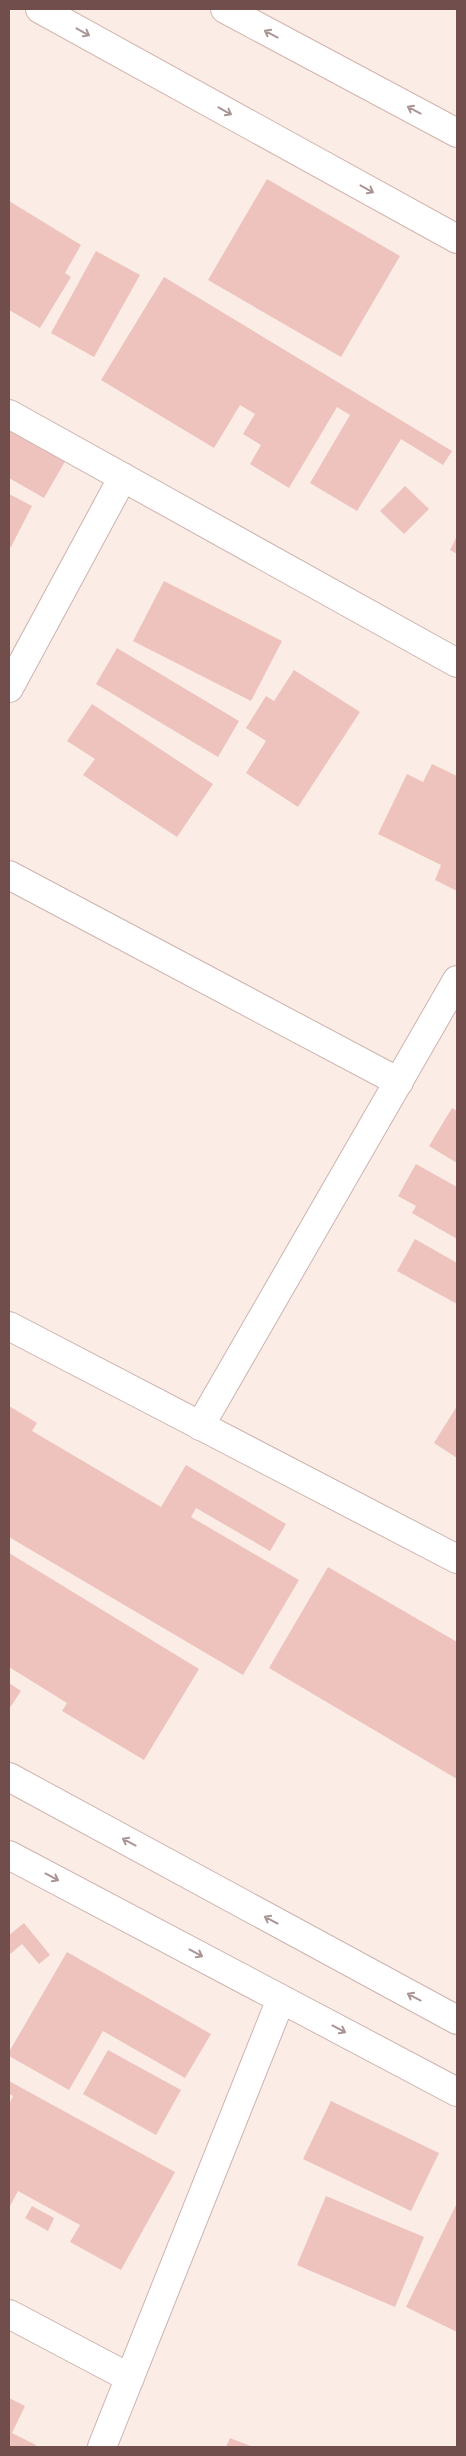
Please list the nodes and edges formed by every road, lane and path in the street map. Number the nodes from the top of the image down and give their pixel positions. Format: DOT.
graph roads {
  1 [pos="40,9"];
  2 [pos="225,9"];
  3 [pos="457,133"];
  4 [pos="457,239"];
  5 [pos="9,414"];
  6 [pos="123,477"];
  7 [pos="457,662"];
  8 [pos="9,688"];
  9 [pos="9,875"];
  10 [pos="457,980"];
  11 [pos="399,1082"];
  12 [pos="9,1326"];
  13 [pos="200,1426"];
  14 [pos="457,1559"];
  15 [pos="9,1777"];
  16 [pos="9,1855"];
  17 [pos="281,1998"];
  18 [pos="457,2020"];
  19 [pos="457,2092"];
  20 [pos="9,2314"];
  21 [pos="130,2378"];
  22 [pos="102,2447"];
  1 -- 4 [label="street, one-way"];
  3 -- 2 [label="street, one-way"];
  5 -- 6 [label="street"];
  6 -- 7 [label="street"];
  6 -- 8 [label="street"];
  9 -- 11 [label="street"];
  10 -- 11 [label="street"];
  11 -- 13 [label="street"];
  12 -- 13 [label="street"];
  13 -- 14 [label="street"];
  18 -- 15 [label="street, one-way"];
  16 -- 17 [label="street, one-way"];
  17 -- 19 [label="street, one-way"];
  17 -- 21 [label="street"];
  20 -- 21 [label="street"];
  21 -- 22 [label="street"];
}
